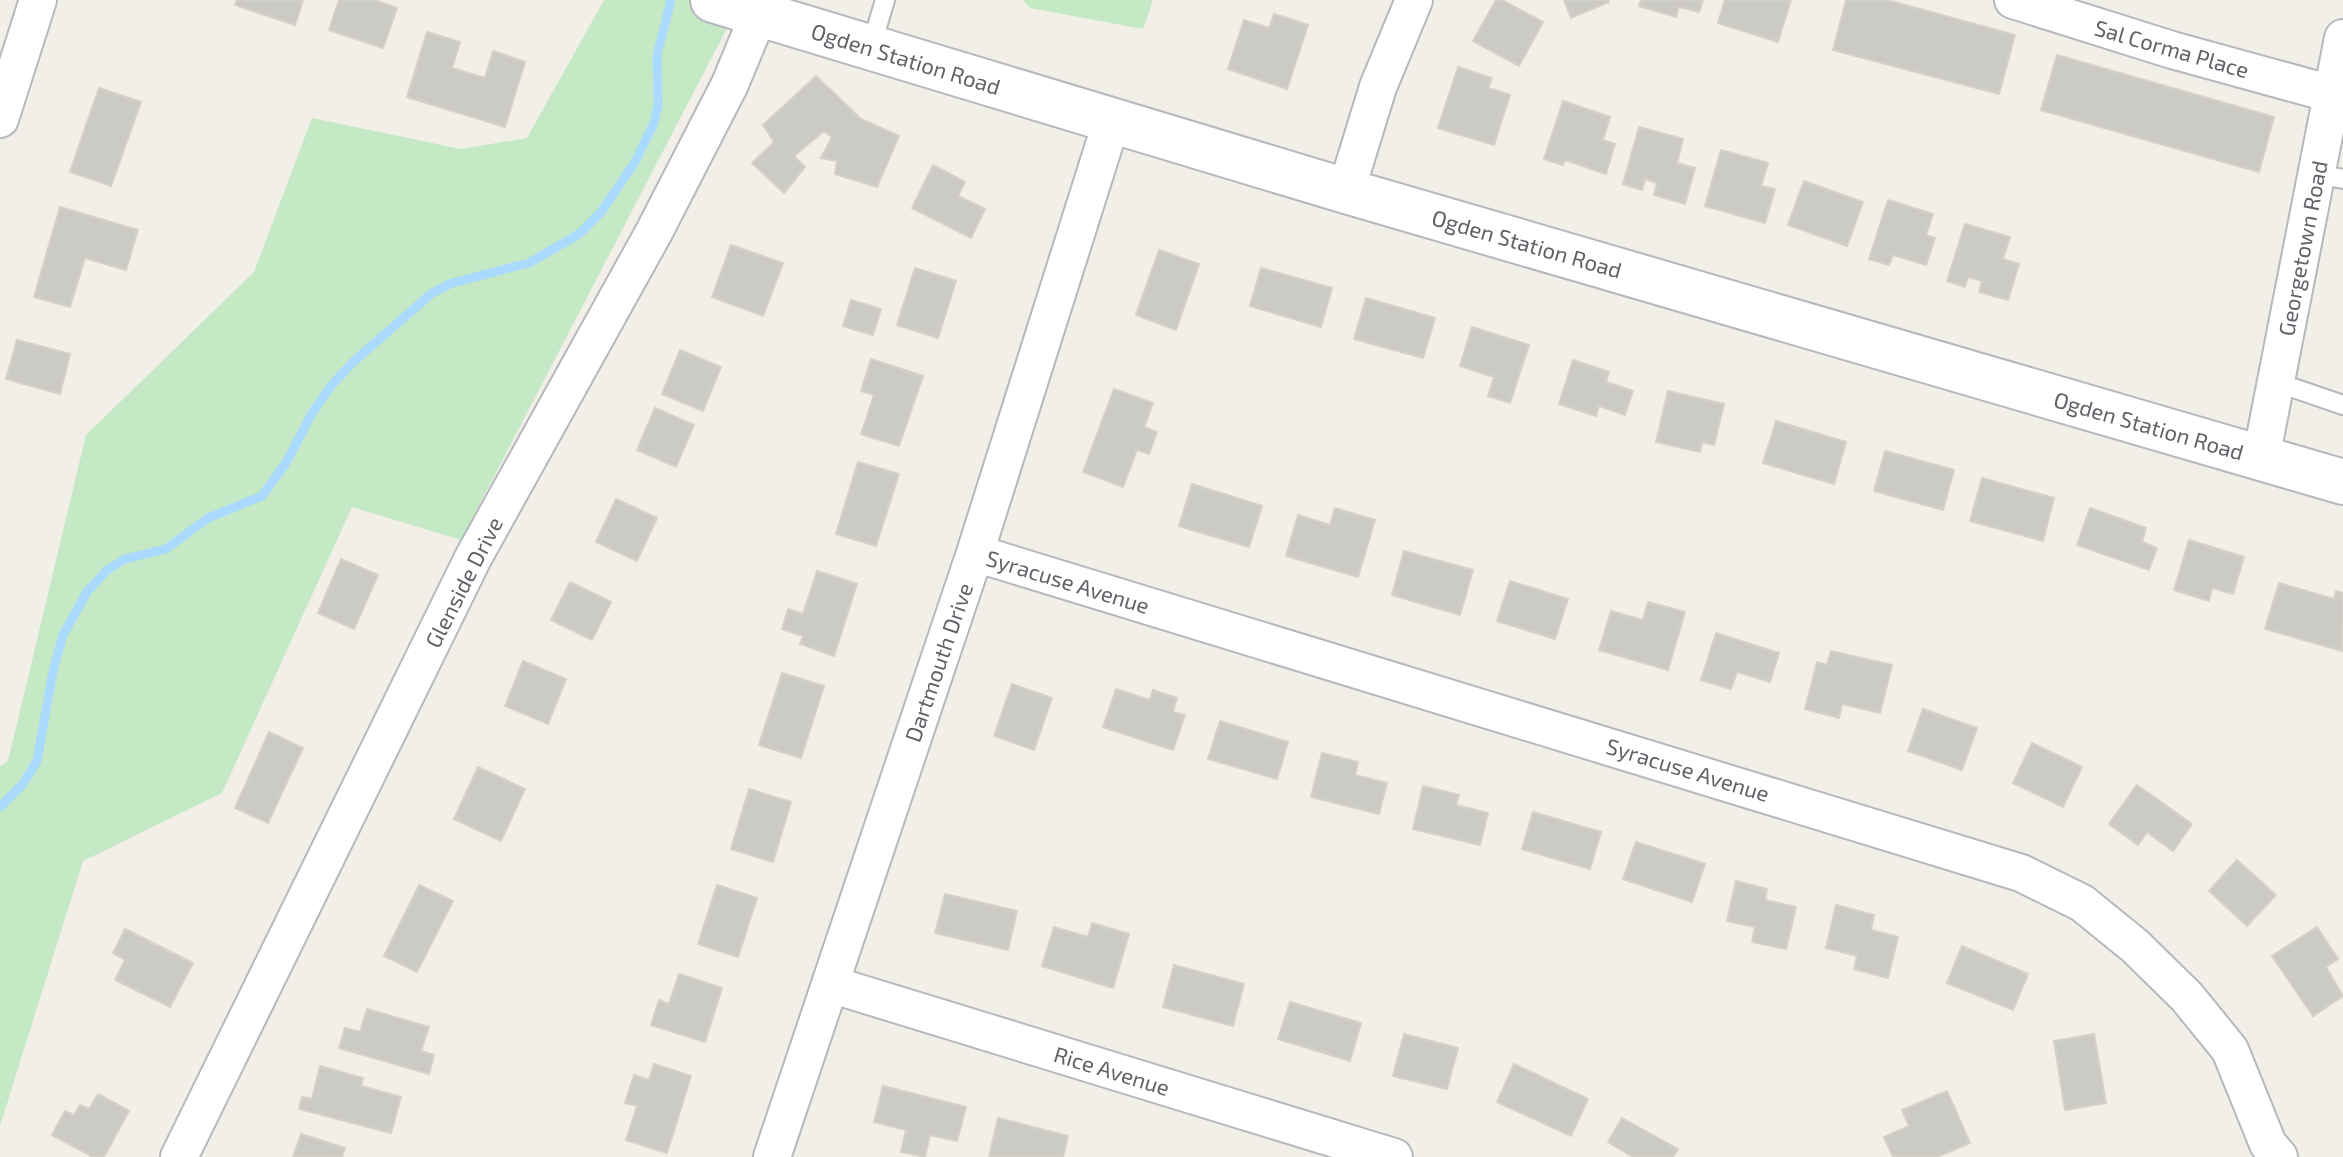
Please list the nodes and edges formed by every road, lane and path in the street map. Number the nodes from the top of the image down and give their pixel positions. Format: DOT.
graph roads {
  1 [pos="38,0"];
  2 [pos="713,0"];
  3 [pos="885,0"];
  4 [pos="1414,0"];
  5 [pos="2013,0"];
  6 [pos="761,7"];
  7 [pos="2343,38"];
  8 [pos="871,47"];
  9 [pos="2332,94"];
  10 [pos="0,119"];
  11 [pos="1112,120"];
  12 [pos="2330,176"];
  13 [pos="1346,191"];
  14 [pos="2276,382"];
  15 [pos="2343,405"];
  16 [pos="2261,458"];
  17 [pos="2343,482"];
  18 [pos="975,553"];
  19 [pos="830,984"];
  20 [pos="179,1157"];
  21 [pos="772,1157"];
  22 [pos="1394,1157"];
  23 [pos="2279,1157"];
  1 -- 10 [label="street"];
  2 -- 6 [label="street, Ogden Station Road"];
  3 -- 8 [label="lane"];
  4 -- 13 [label="street"];
  5 -- 9 [label="street, Sal Corma Place"];
  6 -- 8 [label="street, Ogden Station Road"];
  6 -- 20 [label="street, Glenside Drive"];
  7 -- 9 [label="street, Georgetown Road"];
  8 -- 11 [label="street, Ogden Station Road"];
  9 -- 12 [label="street, Georgetown Road"];
  11 -- 13 [label="street, Ogden Station Road"];
  11 -- 18 [label="street, Dartmouth Drive"];
  12 -- 14 [label="street, Georgetown Road"];
  13 -- 16 [label="street, Ogden Station Road"];
  14 -- 15 [label="lane"];
  14 -- 16 [label="street, Georgetown Road"];
  16 -- 17 [label="street, Ogden Station Road"];
  18 -- 19 [label="street, Dartmouth Drive"];
  18 -- 23 [label="street, Syracuse Avenue"];
  19 -- 21 [label="street, Dartmouth Drive"];
  19 -- 22 [label="street, Rice Avenue"];
}
